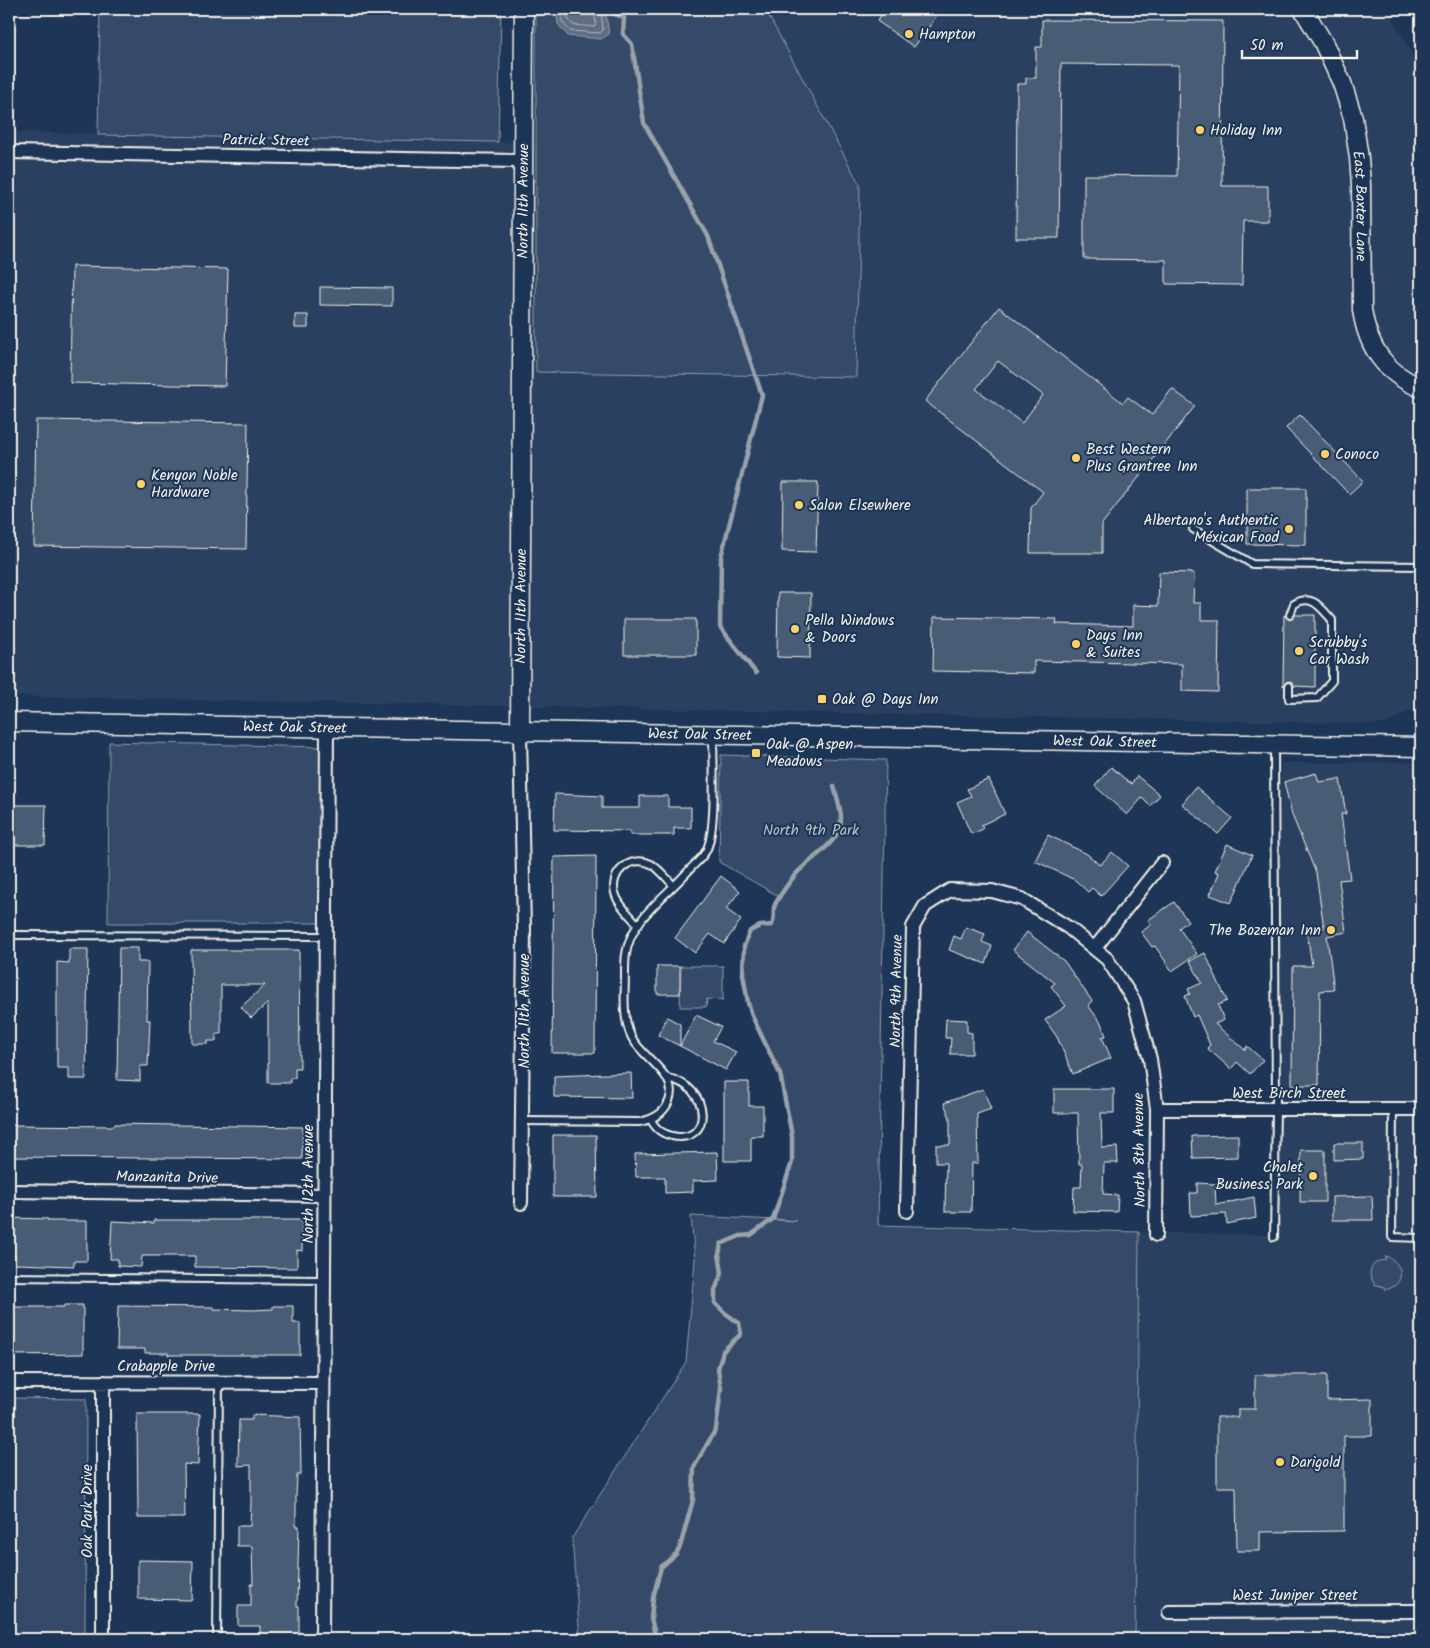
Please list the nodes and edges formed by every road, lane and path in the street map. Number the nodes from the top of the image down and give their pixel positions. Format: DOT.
graph roads {
  1 [pos="524,9"];
  2 [pos="1303,9"];
  3 [pos="9,152"];
  4 [pos="523,161"];
  5 [pos="1421,388"];
  6 [pos="1193,529"];
  7 [pos="1421,566"];
  8 [pos="1290,615"];
  9 [pos="1290,686"];
  10 [pos="9,722"];
  11 [pos="327,728"];
  12 [pos="520,732"];
  13 [pos="713,734"];
  14 [pos="1274,744"];
  15 [pos="1421,747"];
  16 [pos="1162,863"];
  17 [pos="674,886"];
  18 [pos="638,925"];
  19 [pos="9,935"];
  20 [pos="326,936"];
  21 [pos="1095,948"];
  22 [pos="667,1078"];
  23 [pos="1157,1109"];
  24 [pos="1276,1109"];
  25 [pos="1393,1109"];
  26 [pos="1421,1109"];
  27 [pos="651,1120"];
  28 [pos="523,1121"];
  29 [pos="9,1191"];
  30 [pos="324,1195"];
  31 [pos="521,1203"];
  32 [pos="907,1211"];
  33 [pos="1156,1235"];
  34 [pos="1274,1238"];
  35 [pos="1421,1238"];
  36 [pos="9,1277"];
  37 [pos="323,1280"];
  38 [pos="9,1382"];
  39 [pos="103,1382"];
  40 [pos="220,1383"];
  41 [pos="323,1383"];
  42 [pos="1421,1611"];
  43 [pos="1169,1612"];
  44 [pos="103,1639"];
  45 [pos="217,1639"];
  46 [pos="322,1639"];
  1 -- 4 [label="main road, North 11th Avenue"];
  2 -- 5 [label="main road, East Baxter Lane"];
  3 -- 4 [label="street, Patrick Street"];
  4 -- 12 [label="main road, North 11th Avenue"];
  6 -- 7 [label="lane"];
  8 -- 9 [label="lane"];
  10 -- 11 [label="main road, West Oak Street"];
  11 -- 12 [label="main road, West Oak Street"];
  11 -- 20 [label="street, North 12th Avenue"];
  12 -- 13 [label="main road, West Oak Street"];
  12 -- 28 [label="street, North 11th Avenue"];
  13 -- 14 [label="main road, West Oak Street"];
  13 -- 17 [label="lane"];
  14 -- 15 [label="main road, West Oak Street"];
  14 -- 24 [label="lane"];
  16 -- 21 [label="street"];
  17 -- 18 [label="lane"];
  17 -- 18 [label="lane"];
  18 -- 22 [label="lane"];
  19 -- 20 [label="lane"];
  20 -- 30 [label="street, North 12th Avenue"];
  21 -- 23 [label="street, North 8th Avenue"];
  21 -- 32 [label="street, North 9th Avenue"];
  22 -- 27 [label="lane"];
  22 -- 27 [label="lane"];
  23 -- 24 [label="street, West Birch Street"];
  23 -- 33 [label="street, North 8th Avenue"];
  24 -- 25 [label="street, West Birch Street"];
  24 -- 34 [label="lane"];
  25 -- 26 [label="street, West Birch Street"];
  25 -- 35 [label="lane"];
  27 -- 28 [label="lane"];
  28 -- 31 [label="street, North 11th Avenue"];
  29 -- 30 [label="street, Manzanita Drive"];
  30 -- 37 [label="street, North 12th Avenue"];
  36 -- 37 [label="lane"];
  37 -- 41 [label="street, North 12th Avenue"];
  38 -- 39 [label="street, Crabapple Drive"];
  39 -- 40 [label="street, Crabapple Drive"];
  39 -- 44 [label="street, Oak Park Drive"];
  40 -- 41 [label="street, Crabapple Drive"];
  40 -- 45 [label="lane"];
  41 -- 46 [label="street, North 12th Avenue"];
  42 -- 43 [label="street, West Juniper Street"];
}
